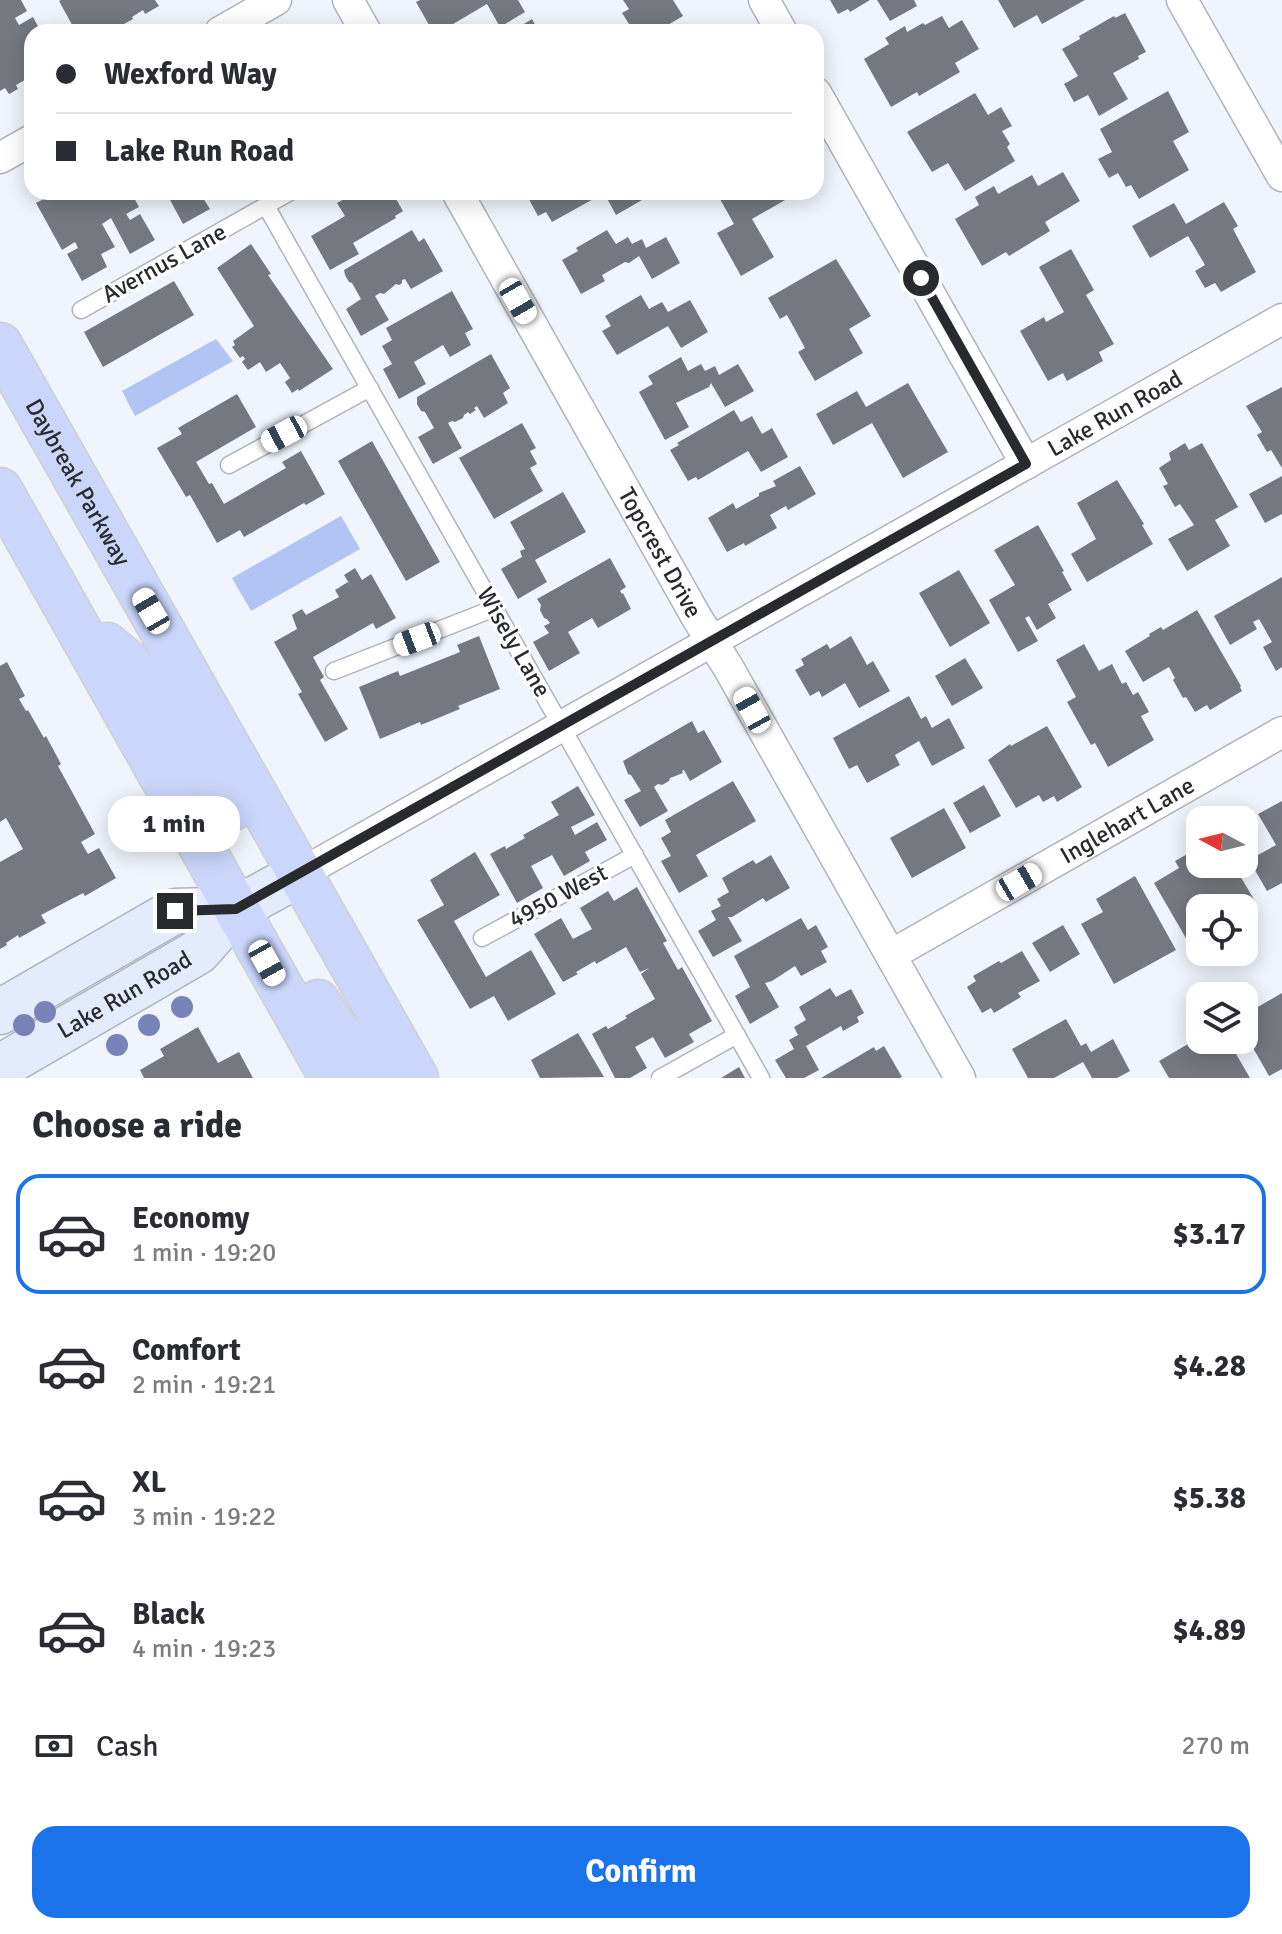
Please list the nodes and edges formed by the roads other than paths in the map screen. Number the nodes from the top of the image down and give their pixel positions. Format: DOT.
graph roads {
  1 [pos="276,0"];
  2 [pos="348,0"];
  3 [pos="764,0"];
  4 [pos="1182,0"];
  5 [pos="234,24"];
  6 [pos="362,24"];
  7 [pos="778,24"];
  8 [pos="824,107"];
  9 [pos="24,144"];
  10 [pos="0,158"];
  11 [pos="1282,176"];
  12 [pos="276,200"];
  13 [pos="462,200"];
  14 [pos="266,206"];
  15 [pos="81,310"];
  16 [pos="1282,319"];
  17 [pos="0,345"];
  18 [pos="370,388"];
  19 [pos="1026,464"];
  20 [pos="229,465"];
  21 [pos="0,490"];
  22 [pos="495,608"];
  23 [pos="71,616"];
  24 [pos="711,642"];
  25 [pos="334,671"];
  26 [pos="562,726"];
  27 [pos="1282,732"];
  28 [pos="635,855"];
  29 [pos="300,874"];
  30 [pos="236,909"];
  31 [pos="482,938"];
  32 [pos="891,955"];
  33 [pos="0,1012"];
  34 [pos="737,1035"];
  35 [pos="0,1067"];
  36 [pos="332,1078"];
  37 [pos="373,1078"];
  38 [pos="416,1078"];
  39 [pos="660,1078"];
  40 [pos="761,1078"];
  41 [pos="960,1078"];
  1 -- 5 [label="street"];
  2 -- 6 [label="street"];
  3 -- 7 [label="street"];
  4 -- 11 [label="street"];
  8 -- 19 [label="street"];
  9 -- 10 [label="street"];
  12 -- 14 [label="lane, Avernus Lane"];
  13 -- 24 [label="street, Topcrest Drive"];
  14 -- 15 [label="lane, Avernus Lane"];
  14 -- 18 [label="lane, Wisely Lane"];
  16 -- 19 [label="street, Lake Run Road"];
  17 -- 29 [label="main road, Daybreak Parkway"];
  18 -- 20 [label="lane"];
  18 -- 22 [label="lane, Wisely Lane"];
  19 -- 24 [label="street, Lake Run Road"];
  21 -- 23 [label="main road"];
  22 -- 25 [label="lane"];
  22 -- 26 [label="lane, Wisely Lane"];
  23 -- 29 [label="main road"];
  23 -- 30 [label="main road"];
  24 -- 26 [label="street, Lake Run Road"];
  24 -- 32 [label="street, Topcrest Drive"];
  26 -- 28 [label="lane, Wisely Lane"];
  26 -- 29 [label="street, Lake Run Road"];
  27 -- 32 [label="street, Inglehart Lane"];
  28 -- 31 [label="lane, 4950 West"];
  28 -- 34 [label="lane, Wisely Lane"];
  29 -- 30 [label="street, Lake Run Road"];
  29 -- 38 [label="main road, Daybreak Parkway"];
  30 -- 33 [label="street, Lake Run Road"];
  30 -- 35 [label="street, Lake Run Road"];
  30 -- 36 [label="main road"];
  30 -- 37 [label="main road"];
  32 -- 41 [label="street, Topcrest Drive"];
  34 -- 39 [label="lane"];
  34 -- 40 [label="lane, Wisely Lane"];
}
